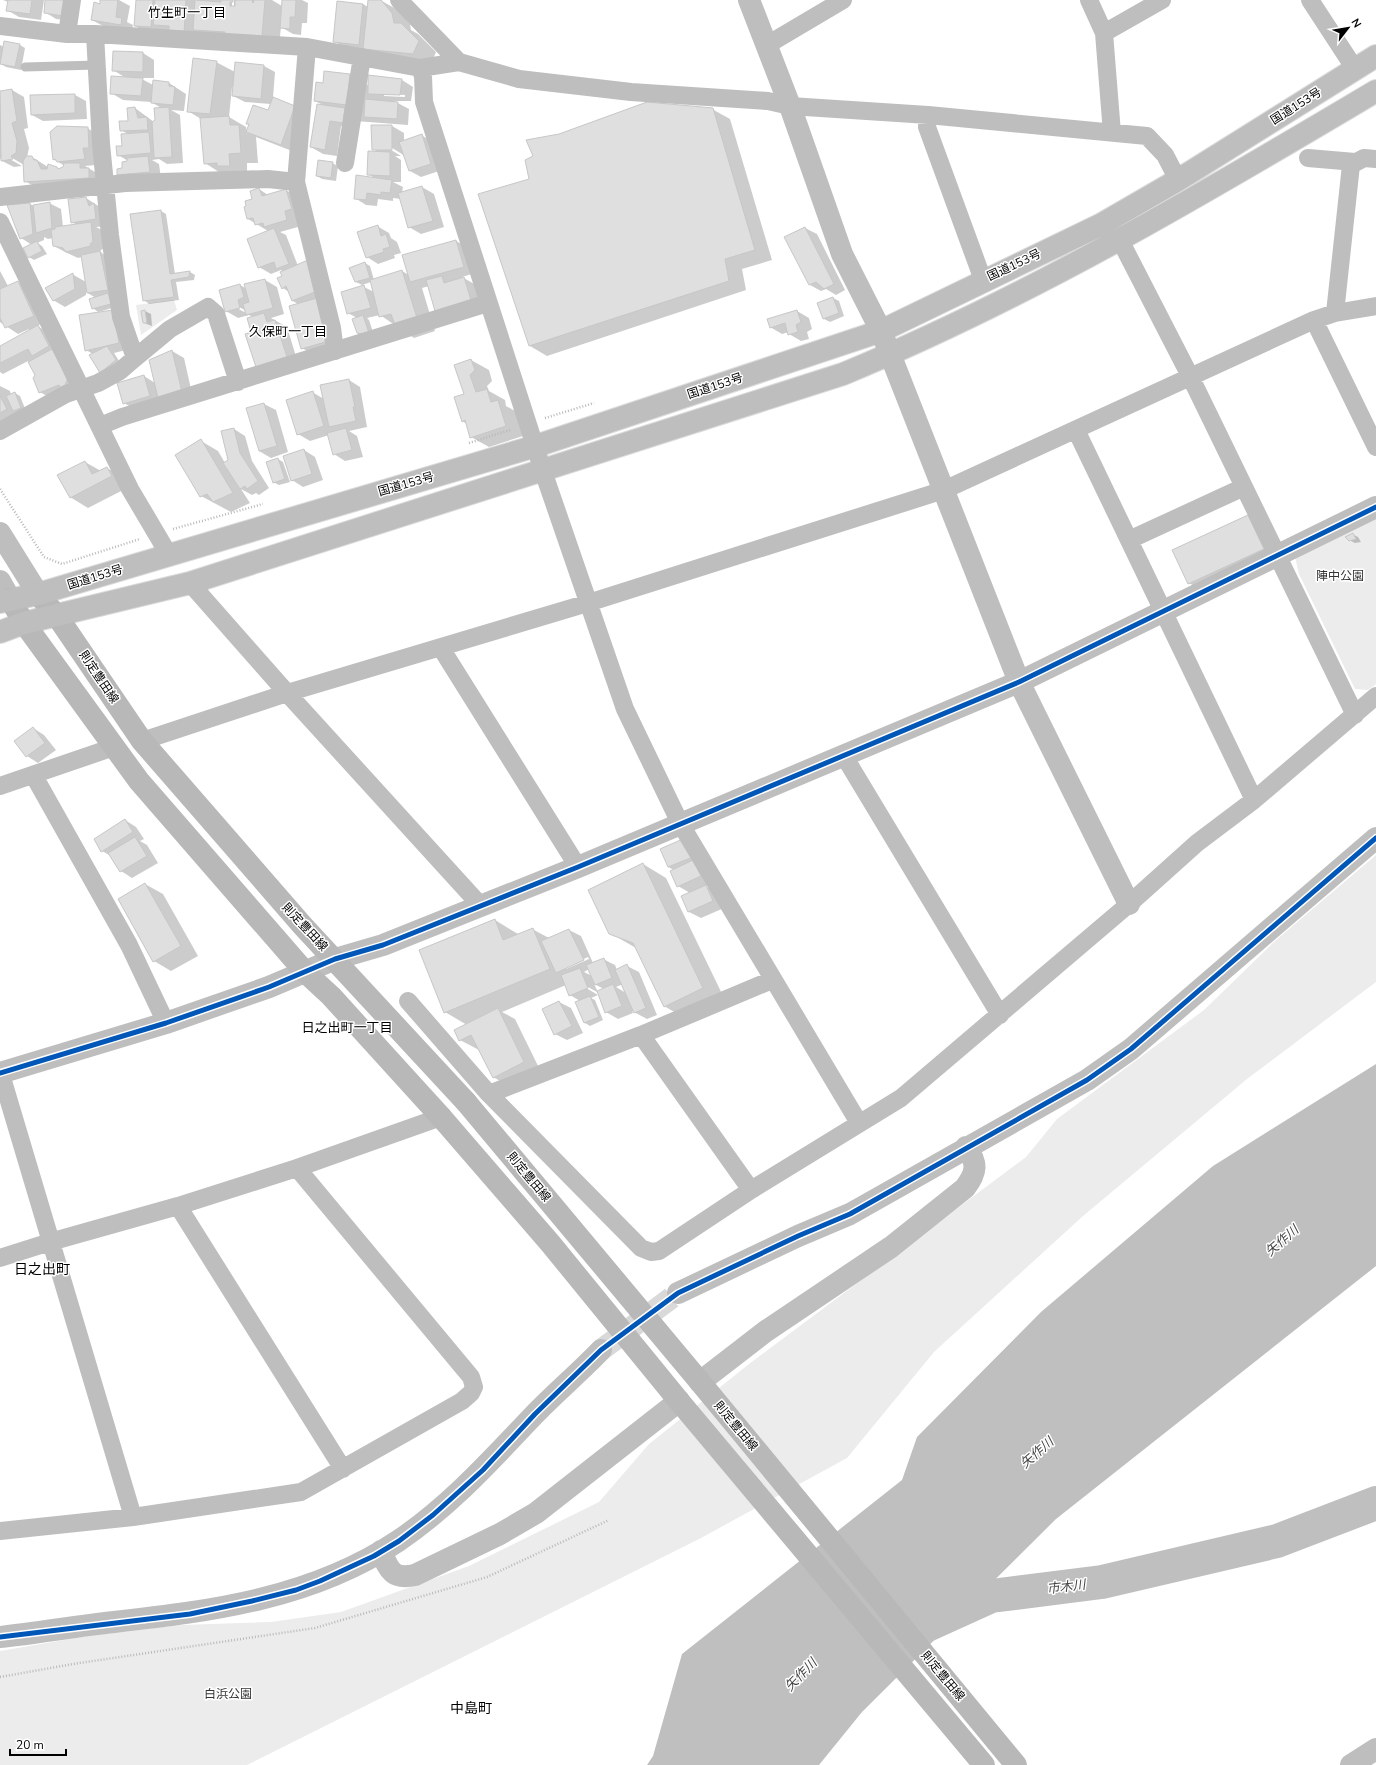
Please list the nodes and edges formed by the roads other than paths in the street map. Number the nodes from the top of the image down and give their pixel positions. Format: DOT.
graph roads {
  1 [pos="72,0"];
  2 [pos="399,0"];
  3 [pos="749,0"];
  4 [pos="843,0"];
  5 [pos="1089,0"];
  6 [pos="1162,0"];
  7 [pos="1310,0"];
  8 [pos="0,26"];
  9 [pos="1104,33"];
  10 [pos="67,34"];
  11 [pos="95,34"];
  12 [pos="767,45"];
  13 [pos="307,47"];
  14 [pos="1376,56"];
  15 [pos="362,57"];
  16 [pos="459,62"];
  17 [pos="97,65"];
  18 [pos="25,67"];
  19 [pos="420,68"];
  20 [pos="1355,69"];
  21 [pos="1374,94"];
  22 [pos="790,106"];
  23 [pos="928,115"];
  24 [pos="1112,133"];
  25 [pos="1308,158"];
  26 [pos="1376,159"];
  27 [pos="1355,162"];
  28 [pos="345,163"];
  29 [pos="1178,180"];
  30 [pos="296,182"];
  31 [pos="105,184"];
  32 [pos="0,196"];
  33 [pos="0,222"];
  34 [pos="1120,240"];
  35 [pos="983,280"];
  36 [pos="488,303"];
  37 [pos="1376,306"];
  38 [pos="1335,313"];
  39 [pos="1314,320"];
  40 [pos="881,331"];
  41 [pos="335,351"];
  42 [pos="889,355"];
  43 [pos="134,358"];
  44 [pos="1190,376"];
  45 [pos="238,382"];
  46 [pos="82,388"];
  47 [pos="100,426"];
  48 [pos="1076,430"];
  49 [pos="0,431"];
  50 [pos="536,446"];
  51 [pos="1376,447"];
  52 [pos="543,470"];
  53 [pos="1244,487"];
  54 [pos="944,490"];
  55 [pos="1376,507"];
  56 [pos="0,533"];
  57 [pos="1129,540"];
  58 [pos="169,555"];
  59 [pos="1278,557"];
  60 [pos="190,582"];
  61 [pos="3,594"];
  62 [pos="38,594"];
  63 [pos="588,603"];
  64 [pos="1164,613"];
  65 [pos="57,616"];
  66 [pos="24,623"];
  67 [pos="0,632"];
  68 [pos="441,648"];
  69 [pos="1019,682"];
  70 [pos="287,693"];
  71 [pos="1376,696"];
  72 [pos="1355,715"];
  73 [pos="142,741"];
  74 [pos="114,747"];
  75 [pos="844,756"];
  76 [pos="34,776"];
  77 [pos="0,786"];
  78 [pos="1254,800"];
  79 [pos="680,823"];
  80 [pos="1376,838"];
  81 [pos="578,867"];
  82 [pos="1129,904"];
  83 [pos="481,906"];
  84 [pos="335,959"];
  85 [pos="305,972"];
  86 [pos="772,980"];
  87 [pos="408,1001"];
  88 [pos="1000,1015"];
  89 [pos="166,1023"];
  90 [pos="641,1035"];
  91 [pos="0,1072"];
  92 [pos="490,1094"];
  93 [pos="441,1117"];
  94 [pos="859,1123"];
  95 [pos="966,1147"];
  96 [pos="297,1168"];
  97 [pos="751,1190"];
  98 [pos="178,1206"];
  99 [pos="50,1242"];
  100 [pos="0,1258"];
  101 [pos="678,1292"];
  102 [pos="601,1350"];
  103 [pos="700,1382"];
  104 [pos="680,1401"];
  105 [pos="343,1469"];
  106 [pos="133,1517"];
  107 [pos="0,1530"];
  108 [pos="381,1551"];
  109 [pos="0,1637"];
  110 [pos="1376,1749"];
  111 [pos="984,1765"];
  112 [pos="1016,1765"];
  113 [pos="1351,1765"];
  1 -- 10 [label="street"];
  2 -- 16 [label="street"];
  3 -- 12 [label="main road"];
  4 -- 12 [label="street"];
  5 -- 9 [label="street"];
  6 -- 9 [label="street"];
  7 -- 20 [label="street"];
  8 -- 10 [label="street"];
  9 -- 24 [label="street"];
  10 -- 11 [label="street"];
  11 -- 13 [label="street"];
  11 -- 17 [label="street"];
  12 -- 22 [label="main road"];
  13 -- 15 [label="street"];
  13 -- 30 [label="street"];
  14 -- 20 [label="main road"];
  15 -- 19 [label="street"];
  15 -- 28 [label="street"];
  16 -- 19 [label="street"];
  16 -- 22 [label="street"];
  17 -- 18 [label="lane"];
  17 -- 31 [label="street"];
  19 -- 36 [label="street"];
  20 -- 21 [label="main road, 国道153号"];
  20 -- 29 [label="main road, 国道153号"];
  21 -- 34 [label="main road, 国道153号"];
  22 -- 23 [label="street"];
  22 -- 40 [label="main road"];
  23 -- 24 [label="street"];
  23 -- 35 [label="street"];
  24 -- 29 [label="street"];
  25 -- 27 [label="street"];
  26 -- 27 [label="street"];
  27 -- 38 [label="street"];
  29 -- 35 [label="main road, 国道153号"];
  30 -- 31 [label="street"];
  30 -- 41 [label="street"];
  31 -- 32 [label="street"];
  31 -- 43 [label="street"];
  33 -- 46 [label="street"];
  34 -- 42 [label="main road, 国道153号"];
  34 -- 44 [label="street"];
  35 -- 40 [label="main road, 国道153号"];
  36 -- 41 [label="street"];
  36 -- 50 [label="street"];
  37 -- 38 [label="street"];
  38 -- 39 [label="street"];
  39 -- 44 [label="street"];
  39 -- 51 [label="street"];
  40 -- 42 [label="main road"];
  40 -- 50 [label="main road, 国道153号"];
  41 -- 45 [label="street"];
  42 -- 52 [label="main road, 国道153号"];
  42 -- 54 [label="main road"];
  43 -- 45 [label="street"];
  43 -- 46 [label="street"];
  44 -- 48 [label="street"];
  44 -- 53 [label="street"];
  45 -- 47 [label="street"];
  46 -- 47 [label="street"];
  46 -- 49 [label="street"];
  47 -- 58 [label="street"];
  48 -- 54 [label="street"];
  48 -- 57 [label="street"];
  50 -- 52 [label="street"];
  50 -- 58 [label="main road, 国道153号"];
  52 -- 60 [label="main road, 国道153号"];
  52 -- 63 [label="street"];
  53 -- 57 [label="street"];
  53 -- 59 [label="street"];
  54 -- 63 [label="street"];
  54 -- 69 [label="main road"];
  55 -- 59 [label="main road"];
  56 -- 62 [label="main road"];
  57 -- 64 [label="street"];
  58 -- 62 [label="main road, 国道153号"];
  59 -- 64 [label="main road"];
  59 -- 72 [label="street"];
  60 -- 65 [label="main road, 国道153号"];
  60 -- 70 [label="street"];
  61 -- 62 [label="main road, 国道153号"];
  61 -- 66 [label="main road"];
  62 -- 65 [label="main road, 則定豊田線"];
  63 -- 68 [label="street"];
  63 -- 79 [label="street"];
  64 -- 69 [label="main road"];
  64 -- 78 [label="street"];
  65 -- 66 [label="main road, 国道153号"];
  65 -- 73 [label="main road, 則定豊田線"];
  66 -- 67 [label="main road, 国道153号"];
  66 -- 74 [label="main road"];
  68 -- 70 [label="street"];
  68 -- 81 [label="street"];
  69 -- 75 [label="main road"];
  69 -- 82 [label="main road"];
  70 -- 73 [label="street"];
  70 -- 83 [label="street"];
  71 -- 72 [label="street"];
  72 -- 78 [label="street"];
  73 -- 84 [label="main road, 則定豊田線"];
  74 -- 76 [label="street"];
  74 -- 85 [label="main road"];
  75 -- 79 [label="main road"];
  75 -- 88 [label="street"];
  76 -- 77 [label="street"];
  76 -- 89 [label="street"];
  78 -- 82 [label="street"];
  79 -- 81 [label="main road"];
  79 -- 86 [label="street"];
  80 -- 95 [label="main road"];
  81 -- 83 [label="main road"];
  82 -- 88 [label="street"];
  83 -- 84 [label="main road"];
  84 -- 85 [label="main road"];
  84 -- 103 [label="main road, 則定豊田線, bridge"];
  85 -- 89 [label="main road"];
  85 -- 93 [label="main road"];
  86 -- 90 [label="street"];
  86 -- 94 [label="street"];
  87 -- 92 [label="street"];
  88 -- 94 [label="street"];
  89 -- 91 [label="main road"];
  90 -- 92 [label="street"];
  90 -- 97 [label="street"];
  91 -- 99 [label="street"];
  92 -- 97 [label="street"];
  93 -- 96 [label="street"];
  93 -- 104 [label="main road, bridge"];
  94 -- 97 [label="street"];
  95 -- 101 [label="main road"];
  95 -- 103 [label="main road"];
  96 -- 98 [label="street"];
  96 -- 105 [label="street"];
  98 -- 99 [label="street"];
  98 -- 105 [label="street"];
  99 -- 100 [label="street"];
  99 -- 106 [label="street"];
  102 -- 108 [label="main road"];
  103 -- 112 [label="main road, 則定豊田線"];
  104 -- 108 [label="main road"];
  104 -- 111 [label="main road"];
  105 -- 106 [label="street"];
  106 -- 107 [label="street"];
  108 -- 109 [label="main road"];
  110 -- 113 [label="main road"];
}
